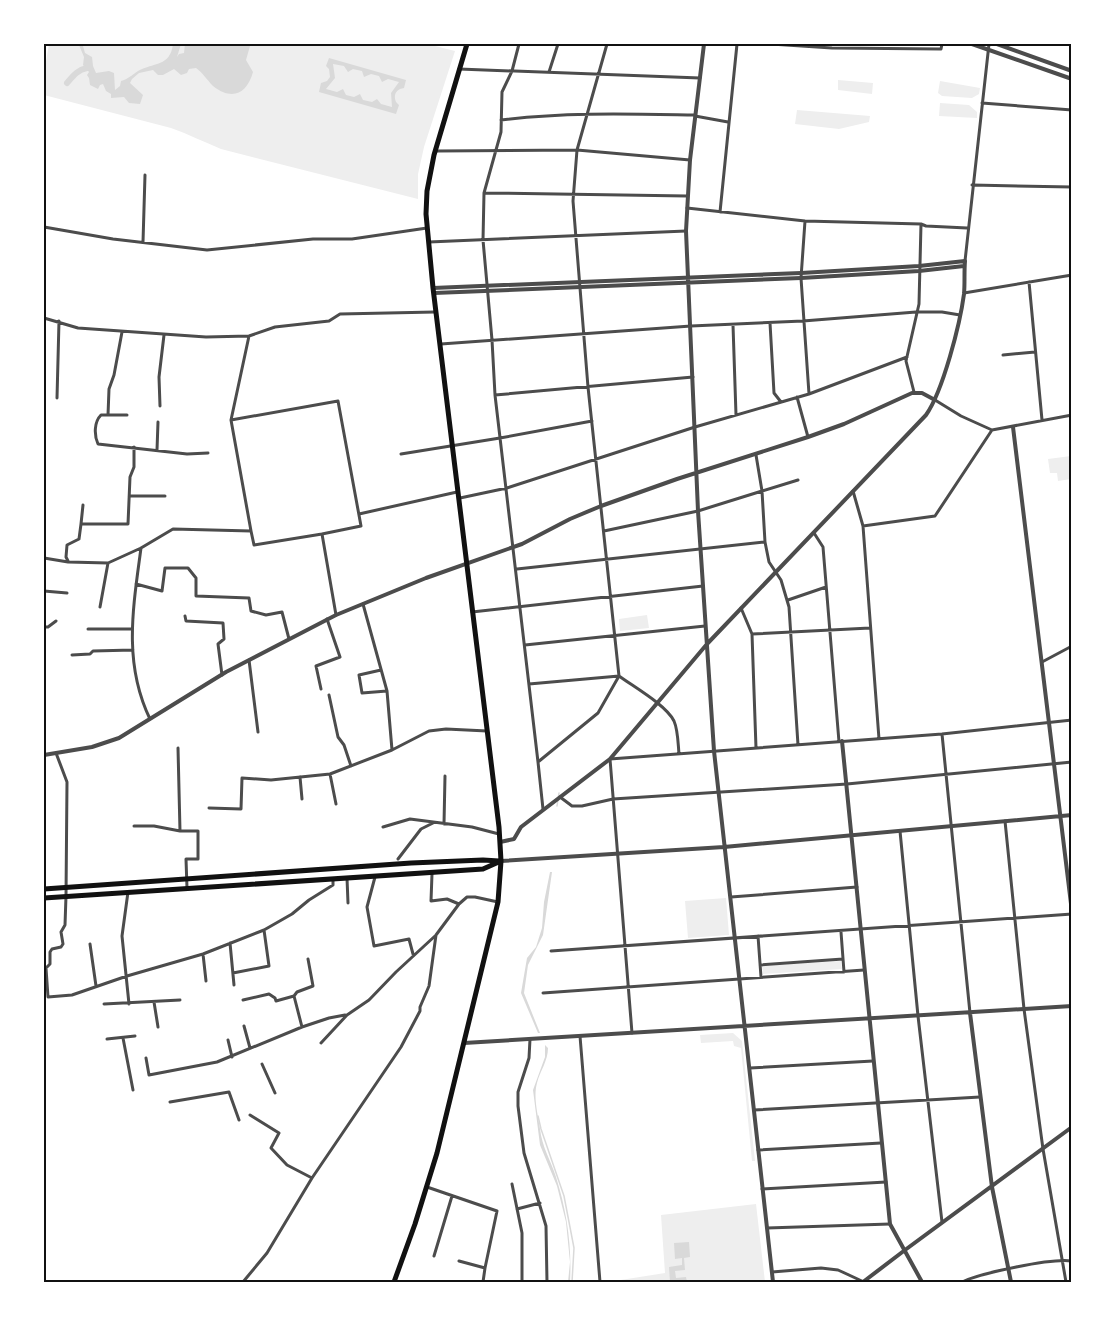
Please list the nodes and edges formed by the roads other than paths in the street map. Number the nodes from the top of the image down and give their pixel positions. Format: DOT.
graph roads {
  1 [pos="467,44"];
  2 [pos="519,44"];
  3 [pos="558,44"];
  4 [pos="608,44"];
  5 [pos="704,44"];
  6 [pos="737,44"];
  7 [pos="771,44"];
  8 [pos="942,44"];
  9 [pos="972,44"];
  10 [pos="989,44"];
  11 [pos="997,44"];
  12 [pos="832,46"];
  13 [pos="988,50"];
  14 [pos="459,69"];
  15 [pos="512,71"];
  16 [pos="1071,71"];
  17 [pos="549,72"];
  18 [pos="598,74"];
  19 [pos="700,78"];
  20 [pos="1071,79"];
  21 [pos="982,103"];
  22 [pos="1071,110"];
  23 [pos="587,113"];
  24 [pos="695,116"];
  25 [pos="501,120"];
  26 [pos="728,122"];
  27 [pos="494,149"];
  28 [pos="577,150"];
  29 [pos="435,151"];
  30 [pos="690,160"];
  31 [pos="145,175"];
  32 [pos="972,185"];
  33 [pos="1071,187"];
  34 [pos="484,193"];
  35 [pos="573,193"];
  36 [pos="687,196"];
  37 [pos="687,208"];
  38 [pos="720,212"];
  39 [pos="805,221"];
  40 [pos="921,224"];
  41 [pos="44,227"];
  42 [pos="427,228"];
  43 [pos="967,228"];
  44 [pos="686,231"];
  45 [pos="576,234"];
  46 [pos="483,240"];
  47 [pos="143,242"];
  48 [pos="429,242"];
  49 [pos="965,261"];
  50 [pos="964,266"];
  51 [pos="919,269"];
  52 [pos="801,275"];
  53 [pos="1071,275"];
  54 [pos="689,281"];
  55 [pos="1029,282"];
  56 [pos="580,285"];
  57 [pos="488,289"];
  58 [pos="434,291"];
  59 [pos="964,293"];
  60 [pos="437,312"];
  61 [pos="916,312"];
  62 [pos="960,315"];
  63 [pos="44,318"];
  64 [pos="59,321"];
  65 [pos="803,321"];
  66 [pos="770,323"];
  67 [pos="733,325"];
  68 [pos="691,326"];
  69 [pos="122,332"];
  70 [pos="585,334"];
  71 [pos="165,335"];
  72 [pos="249,336"];
  73 [pos="492,340"];
  74 [pos="441,344"];
  75 [pos="1035,352"];
  76 [pos="1003,355"];
  77 [pos="907,357"];
  78 [pos="693,377"];
  79 [pos="588,387"];
  80 [pos="914,393"];
  81 [pos="809,394"];
  82 [pos="495,395"];
  83 [pos="57,398"];
  84 [pos="797,398"];
  85 [pos="935,400"];
  86 [pos="781,402"];
  87 [pos="160,406"];
  88 [pos="108,415"];
  89 [pos="127,415"];
  90 [pos="736,415"];
  91 [pos="1071,415"];
  92 [pos="231,420"];
  93 [pos="592,420"];
  94 [pos="1042,420"];
  95 [pos="158,422"];
  96 [pos="695,426"];
  97 [pos="1013,426"];
  98 [pos="992,429"];
  99 [pos="808,437"];
  100 [pos="500,438"];
  101 [pos="453,446"];
  102 [pos="134,447"];
  103 [pos="157,450"];
  104 [pos="208,453"];
  105 [pos="401,454"];
  106 [pos="756,455"];
  107 [pos="596,459"];
  108 [pos="697,472"];
  109 [pos="798,480"];
  110 [pos="507,488"];
  111 [pos="853,490"];
  112 [pos="459,491"];
  113 [pos="762,491"];
  114 [pos="129,496"];
  115 [pos="165,496"];
  116 [pos="459,498"];
  117 [pos="83,505"];
  118 [pos="601,506"];
  119 [pos="698,511"];
  120 [pos="359,514"];
  121 [pos="81,524"];
  122 [pos="863,526"];
  123 [pos="251,531"];
  124 [pos="604,531"];
  125 [pos="813,531"];
  126 [pos="322,534"];
  127 [pos="765,542"];
  128 [pos="513,547"];
  129 [pos="141,548"];
  130 [pos="701,549"];
  131 [pos="44,558"];
  132 [pos="607,558"];
  133 [pos="68,562"];
  134 [pos="108,562"];
  135 [pos="467,563"];
  136 [pos="516,569"];
  137 [pos="776,573"];
  138 [pos="136,585"];
  139 [pos="703,586"];
  140 [pos="826,587"];
  141 [pos="44,591"];
  142 [pos="67,593"];
  143 [pos="611,597"];
  144 [pos="788,600"];
  145 [pos="363,604"];
  146 [pos="520,606"];
  147 [pos="100,607"];
  148 [pos="741,608"];
  149 [pos="472,612"];
  150 [pos="336,615"];
  151 [pos="185,616"];
  152 [pos="327,619"];
  153 [pos="56,621"];
  154 [pos="705,626"];
  155 [pos="44,627"];
  156 [pos="870,628"];
  157 [pos="88,629"];
  158 [pos="132,629"];
  159 [pos="830,630"];
  160 [pos="792,632"];
  161 [pos="752,634"];
  162 [pos="615,635"];
  163 [pos="289,639"];
  164 [pos="707,644"];
  165 [pos="525,645"];
  166 [pos="1071,646"];
  167 [pos="132,650"];
  168 [pos="72,655"];
  169 [pos="249,660"];
  170 [pos="1042,662"];
  171 [pos="381,670"];
  172 [pos="222,675"];
  173 [pos="619,676"];
  174 [pos="529,684"];
  175 [pos="321,689"];
  176 [pos="387,691"];
  177 [pos="329,695"];
  178 [pos="656,703"];
  179 [pos="150,719"];
  180 [pos="1071,720"];
  181 [pos="1049,723"];
  182 [pos="487,731"];
  183 [pos="258,732"];
  184 [pos="942,734"];
  185 [pos="879,739"];
  186 [pos="841,742"];
  187 [pos="798,745"];
  188 [pos="178,748"];
  189 [pos="756,748"];
  190 [pos="392,750"];
  191 [pos="714,751"];
  192 [pos="56,753"];
  193 [pos="679,754"];
  194 [pos="44,755"];
  195 [pos="610,759"];
  196 [pos="538,762"];
  197 [pos="1071,762"];
  198 [pos="1054,764"];
  199 [pos="351,766"];
  200 [pos="330,774"];
  201 [pos="946,775"];
  202 [pos="445,776"];
  203 [pos="300,777"];
  204 [pos="847,784"];
  205 [pos="719,792"];
  206 [pos="557,798"];
  207 [pos="302,799"];
  208 [pos="613,799"];
  209 [pos="336,804"];
  210 [pos="209,808"];
  211 [pos="543,809"];
  212 [pos="1071,815"];
  213 [pos="1060,816"];
  214 [pos="1005,821"];
  215 [pos="435,822"];
  216 [pos="444,824"];
  217 [pos="134,826"];
  218 [pos="951,826"];
  219 [pos="383,827"];
  220 [pos="180,831"];
  221 [pos="900,831"];
  222 [pos="499,834"];
  223 [pos="852,836"];
  224 [pos="500,842"];
  225 [pos="724,847"];
  226 [pos="618,854"];
  227 [pos="398,859"];
  228 [pos="501,861"];
  229 [pos="432,872"];
  230 [pos="376,875"];
  231 [pos="347,877"];
  232 [pos="187,879"];
  233 [pos="333,879"];
  234 [pos="66,888"];
  235 [pos="187,888"];
  236 [pos="857,888"];
  237 [pos="44,889"];
  238 [pos="128,892"];
  239 [pos="66,896"];
  240 [pos="731,897"];
  241 [pos="44,898"];
  242 [pos="498,902"];
  243 [pos="348,903"];
  244 [pos="459,904"];
  245 [pos="1071,913"];
  246 [pos="1015,917"];
  247 [pos="961,922"];
  248 [pos="909,926"];
  249 [pos="861,929"];
  250 [pos="264,930"];
  251 [pos="841,931"];
  252 [pos="436,935"];
  253 [pos="758,936"];
  254 [pos="736,938"];
  255 [pos="230,943"];
  256 [pos="90,944"];
  257 [pos="625,946"];
  258 [pos="551,951"];
  259 [pos="203,954"];
  260 [pos="414,955"];
  261 [pos="308,959"];
  262 [pos="843,959"];
  263 [pos="760,964"];
  264 [pos="864,970"];
  265 [pos="844,972"];
  266 [pos="233,973"];
  267 [pos="126,976"];
  268 [pos="761,976"];
  269 [pos="740,978"];
  270 [pos="206,981"];
  271 [pos="234,985"];
  272 [pos="96,987"];
  273 [pos="628,987"];
  274 [pos="543,993"];
  275 [pos="294,996"];
  276 [pos="180,1000"];
  277 [pos="243,1000"];
  278 [pos="154,1002"];
  279 [pos="104,1004"];
  280 [pos="129,1004"];
  281 [pos="1071,1006"];
  282 [pos="1024,1009"];
  283 [pos="970,1013"];
  284 [pos="347,1015"];
  285 [pos="918,1016"];
  286 [pos="868,1019"];
  287 [pos="244,1026"];
  288 [pos="746,1026"];
  289 [pos="158,1027"];
  290 [pos="302,1027"];
  291 [pos="632,1033"];
  292 [pos="135,1036"];
  293 [pos="580,1036"];
  294 [pos="123,1038"];
  295 [pos="530,1039"];
  296 [pos="107,1040"];
  297 [pos="228,1040"];
  298 [pos="321,1043"];
  299 [pos="464,1043"];
  300 [pos="250,1048"];
  301 [pos="232,1057"];
  302 [pos="146,1058"];
  303 [pos="873,1061"];
  304 [pos="262,1064"];
  305 [pos="750,1068"];
  306 [pos="133,1090"];
  307 [pos="275,1093"];
  308 [pos="980,1097"];
  309 [pos="928,1099"];
  310 [pos="170,1102"];
  311 [pos="877,1102"];
  312 [pos="754,1110"];
  313 [pos="250,1115"];
  314 [pos="239,1120"];
  315 [pos="1071,1128"];
  316 [pos="881,1143"];
  317 [pos="1043,1149"];
  318 [pos="758,1150"];
  319 [pos="312,1178"];
  320 [pos="886,1182"];
  321 [pos="512,1184"];
  322 [pos="427,1187"];
  323 [pos="992,1187"];
  324 [pos="762,1189"];
  325 [pos="452,1196"];
  326 [pos="540,1203"];
  327 [pos="517,1209"];
  328 [pos="942,1222"];
  329 [pos="890,1224"];
  330 [pos="767,1228"];
  331 [pos="905,1250"];
  332 [pos="434,1256"];
  333 [pos="1062,1260"];
  334 [pos="459,1261"];
  335 [pos="1071,1261"];
  336 [pos="485,1268"];
  337 [pos="1009,1270"];
  338 [pos="772,1272"];
  339 [pos="243,1282"];
  340 [pos="394,1282"];
  341 [pos="483,1282"];
  342 [pos="522,1282"];
  343 [pos="547,1282"];
  344 [pos="600,1282"];
  345 [pos="773,1282"];
  346 [pos="864,1282"];
  347 [pos="922,1282"];
  348 [pos="962,1282"];
  349 [pos="1011,1282"];
  350 [pos="1065,1282"];
  1 -- 14 [label="main road"];
  2 -- 15 [label="street"];
  3 -- 17 [label="street"];
  4 -- 18 [label="street"];
  5 -- 19 [label="street"];
  6 -- 26 [label="street"];
  7 -- 12 [label="street"];
  8 -- 12 [label="street"];
  9 -- 13 [label="street"];
  10 -- 13 [label="street"];
  11 -- 16 [label="street"];
  13 -- 20 [label="street"];
  13 -- 21 [label="street"];
  14 -- 15 [label="street"];
  14 -- 29 [label="main road"];
  15 -- 17 [label="street"];
  15 -- 25 [label="street"];
  17 -- 18 [label="street"];
  18 -- 19 [label="street"];
  18 -- 23 [label="street"];
  19 -- 24 [label="street"];
  21 -- 22 [label="street"];
  21 -- 32 [label="street"];
  23 -- 24 [label="street"];
  23 -- 25 [label="street"];
  23 -- 28 [label="street"];
  24 -- 26 [label="street"];
  24 -- 30 [label="street"];
  25 -- 27 [label="street"];
  26 -- 38 [label="street"];
  27 -- 28 [label="street"];
  27 -- 29 [label="street"];
  27 -- 34 [label="street"];
  28 -- 30 [label="street"];
  28 -- 35 [label="street"];
  29 -- 42 [label="main road"];
  30 -- 36 [label="street"];
  31 -- 47 [label="street"];
  32 -- 33 [label="street"];
  32 -- 43 [label="street"];
  34 -- 35 [label="street"];
  34 -- 46 [label="street"];
  35 -- 36 [label="street"];
  35 -- 45 [label="street"];
  36 -- 37 [label="street"];
  37 -- 38 [label="street"];
  37 -- 44 [label="street"];
  38 -- 39 [label="street"];
  39 -- 40 [label="street"];
  39 -- 52 [label="street"];
  40 -- 43 [label="street"];
  40 -- 51 [label="street"];
  41 -- 47 [label="street"];
  42 -- 47 [label="street"];
  42 -- 48 [label="main road"];
  43 -- 49 [label="street"];
  44 -- 45 [label="street"];
  44 -- 54 [label="street"];
  45 -- 46 [label="street"];
  45 -- 56 [label="street"];
  46 -- 48 [label="street"];
  46 -- 57 [label="street"];
  48 -- 58 [label="main road"];
  49 -- 50 [label="street"];
  49 -- 51 [label="street"];
  50 -- 51 [label="street"];
  50 -- 59 [label="street"];
  51 -- 52 [label="street"];
  51 -- 61 [label="street"];
  52 -- 54 [label="street"];
  52 -- 65 [label="street"];
  53 -- 55 [label="street"];
  54 -- 56 [label="street"];
  54 -- 68 [label="street"];
  55 -- 59 [label="street"];
  55 -- 75 [label="street"];
  56 -- 57 [label="street"];
  56 -- 70 [label="street"];
  57 -- 58 [label="street"];
  57 -- 73 [label="street"];
  58 -- 60 [label="main road"];
  59 -- 62 [label="street"];
  60 -- 72 [label="street"];
  60 -- 74 [label="main road"];
  61 -- 62 [label="street"];
  61 -- 65 [label="street"];
  61 -- 77 [label="street"];
  62 -- 85 [label="street"];
  63 -- 64 [label="street"];
  64 -- 69 [label="street"];
  64 -- 83 [label="street"];
  65 -- 66 [label="street"];
  65 -- 81 [label="street"];
  66 -- 67 [label="street"];
  66 -- 86 [label="street"];
  67 -- 68 [label="street"];
  67 -- 90 [label="street"];
  68 -- 70 [label="street"];
  68 -- 78 [label="street"];
  69 -- 71 [label="street"];
  69 -- 88 [label="street"];
  70 -- 73 [label="street"];
  70 -- 79 [label="street"];
  71 -- 72 [label="street"];
  71 -- 87 [label="street"];
  72 -- 92 [label="street"];
  73 -- 74 [label="street"];
  73 -- 82 [label="street"];
  74 -- 101 [label="main road"];
  75 -- 76 [label="street"];
  75 -- 94 [label="street"];
  77 -- 80 [label="street"];
  77 -- 81 [label="street"];
  78 -- 79 [label="street"];
  78 -- 96 [label="street"];
  79 -- 82 [label="street"];
  79 -- 93 [label="street"];
  80 -- 85 [label="street"];
  80 -- 99 [label="street"];
  81 -- 84 [label="street"];
  82 -- 100 [label="street"];
  84 -- 86 [label="street"];
  84 -- 99 [label="street"];
  85 -- 98 [label="street"];
  85 -- 111 [label="street"];
  86 -- 90 [label="street"];
  88 -- 89 [label="street"];
  88 -- 102 [label="street"];
  90 -- 96 [label="street"];
  91 -- 94 [label="street"];
  92 -- 120 [label="street"];
  92 -- 123 [label="street"];
  93 -- 100 [label="street"];
  93 -- 107 [label="street"];
  94 -- 97 [label="street"];
  95 -- 103 [label="street"];
  96 -- 107 [label="street"];
  96 -- 108 [label="street"];
  97 -- 98 [label="street"];
  97 -- 170 [label="street"];
  98 -- 122 [label="street"];
  99 -- 106 [label="street"];
  100 -- 101 [label="street"];
  100 -- 110 [label="street"];
  101 -- 105 [label="street"];
  101 -- 112 [label="main road"];
  102 -- 103 [label="street"];
  102 -- 114 [label="street"];
  103 -- 104 [label="street"];
  106 -- 108 [label="street"];
  106 -- 113 [label="street"];
  107 -- 110 [label="street"];
  107 -- 118 [label="street"];
  108 -- 118 [label="street"];
  108 -- 119 [label="street"];
  109 -- 113 [label="street"];
  110 -- 116 [label="street"];
  110 -- 128 [label="street"];
  111 -- 122 [label="street"];
  111 -- 125 [label="street"];
  112 -- 116 [label="main road"];
  112 -- 120 [label="street"];
  113 -- 119 [label="street"];
  113 -- 127 [label="street"];
  114 -- 115 [label="street"];
  114 -- 121 [label="street"];
  116 -- 135 [label="main road"];
  117 -- 121 [label="street"];
  118 -- 124 [label="street"];
  118 -- 128 [label="street"];
  119 -- 124 [label="street"];
  119 -- 130 [label="street"];
  120 -- 126 [label="street"];
  121 -- 133 [label="street"];
  122 -- 156 [label="street"];
  123 -- 126 [label="street"];
  123 -- 129 [label="street"];
  124 -- 132 [label="street"];
  125 -- 137 [label="street"];
  125 -- 140 [label="street"];
  126 -- 150 [label="street"];
  127 -- 130 [label="street"];
  127 -- 137 [label="street"];
  128 -- 135 [label="street"];
  128 -- 136 [label="street"];
  129 -- 134 [label="street"];
  129 -- 138 [label="street"];
  130 -- 132 [label="street"];
  130 -- 139 [label="street"];
  131 -- 133 [label="street"];
  132 -- 136 [label="street"];
  132 -- 143 [label="street"];
  133 -- 134 [label="street"];
  134 -- 147 [label="street"];
  135 -- 145 [label="street"];
  135 -- 149 [label="main road"];
  136 -- 146 [label="street"];
  137 -- 144 [label="street"];
  137 -- 148 [label="street"];
  138 -- 158 [label="street"];
  138 -- 163 [label="street"];
  139 -- 143 [label="street"];
  139 -- 154 [label="street"];
  140 -- 144 [label="street"];
  140 -- 159 [label="street"];
  141 -- 142 [label="street"];
  143 -- 146 [label="street"];
  143 -- 162 [label="street"];
  144 -- 160 [label="street"];
  145 -- 150 [label="street"];
  145 -- 171 [label="street"];
  146 -- 149 [label="street"];
  146 -- 165 [label="street"];
  148 -- 161 [label="street"];
  148 -- 164 [label="street"];
  149 -- 182 [label="main road"];
  150 -- 152 [label="street"];
  151 -- 172 [label="street"];
  152 -- 163 [label="street"];
  152 -- 175 [label="street"];
  153 -- 155 [label="street"];
  154 -- 162 [label="street"];
  154 -- 164 [label="street"];
  156 -- 159 [label="street"];
  156 -- 185 [label="street"];
  157 -- 158 [label="street"];
  158 -- 167 [label="street"];
  159 -- 160 [label="street"];
  159 -- 186 [label="street"];
  160 -- 161 [label="street"];
  160 -- 187 [label="street"];
  161 -- 189 [label="street"];
  162 -- 165 [label="street"];
  162 -- 173 [label="street"];
  163 -- 169 [label="street"];
  164 -- 178 [label="street"];
  164 -- 191 [label="street"];
  165 -- 174 [label="street"];
  166 -- 170 [label="street"];
  167 -- 168 [label="street"];
  167 -- 179 [label="street"];
  169 -- 172 [label="street"];
  169 -- 183 [label="street"];
  170 -- 181 [label="street"];
  171 -- 176 [label="street"];
  171 -- 176 [label="street"];
  172 -- 179 [label="street"];
  173 -- 174 [label="street"];
  173 -- 178 [label="street"];
  173 -- 196 [label="street"];
  174 -- 196 [label="street"];
  176 -- 190 [label="street"];
  177 -- 199 [label="street"];
  178 -- 193 [label="street"];
  178 -- 195 [label="street"];
  179 -- 192 [label="street"];
  180 -- 181 [label="street"];
  181 -- 184 [label="street"];
  181 -- 198 [label="street"];
  182 -- 190 [label="street"];
  182 -- 222 [label="main road"];
  184 -- 185 [label="street"];
  184 -- 201 [label="street"];
  185 -- 186 [label="street"];
  186 -- 187 [label="street"];
  186 -- 204 [label="street"];
  187 -- 189 [label="street"];
  188 -- 220 [label="street"];
  189 -- 191 [label="street"];
  190 -- 199 [label="street"];
  191 -- 193 [label="street"];
  191 -- 205 [label="street"];
  192 -- 194 [label="street"];
  192 -- 234 [label="street"];
  193 -- 195 [label="street"];
  195 -- 206 [label="street"];
  195 -- 208 [label="street"];
  196 -- 211 [label="street"];
  197 -- 198 [label="street"];
  198 -- 201 [label="street"];
  198 -- 213 [label="street"];
  199 -- 200 [label="street"];
  200 -- 203 [label="street"];
  200 -- 209 [label="street"];
  201 -- 204 [label="street"];
  201 -- 218 [label="street"];
  202 -- 216 [label="street"];
  203 -- 207 [label="street"];
  203 -- 210 [label="street"];
  204 -- 205 [label="street"];
  204 -- 223 [label="street"];
  205 -- 208 [label="street"];
  205 -- 225 [label="street"];
  206 -- 208 [label="street"];
  206 -- 211 [label="street"];
  208 -- 226 [label="street"];
  211 -- 224 [label="street"];
  212 -- 213 [label="street"];
  213 -- 214 [label="street"];
  213 -- 245 [label="street"];
  214 -- 218 [label="street"];
  214 -- 246 [label="street"];
  215 -- 216 [label="street"];
  215 -- 219 [label="street"];
  215 -- 227 [label="street"];
  216 -- 222 [label="street"];
  217 -- 220 [label="street"];
  218 -- 221 [label="street"];
  218 -- 247 [label="street"];
  220 -- 232 [label="street"];
  221 -- 223 [label="street"];
  221 -- 248 [label="street"];
  222 -- 224 [label="main road"];
  223 -- 225 [label="street"];
  223 -- 236 [label="street"];
  224 -- 228 [label="main road"];
  225 -- 226 [label="street"];
  225 -- 240 [label="street"];
  226 -- 228 [label="street"];
  226 -- 257 [label="street"];
  228 -- 229 [label="main road"];
  228 -- 232 [label="main road"];
  228 -- 242 [label="main road"];
  229 -- 230 [label="main road"];
  229 -- 244 [label="street"];
  230 -- 231 [label="main road"];
  230 -- 260 [label="street"];
  231 -- 233 [label="main road"];
  231 -- 243 [label="street"];
  232 -- 234 [label="main road"];
  232 -- 235 [label="street"];
  233 -- 235 [label="main road"];
  233 -- 250 [label="street"];
  234 -- 237 [label="main road"];
  234 -- 239 [label="street"];
  235 -- 238 [label="main road"];
  236 -- 240 [label="street"];
  236 -- 249 [label="street"];
  238 -- 239 [label="main road"];
  238 -- 267 [label="street"];
  239 -- 241 [label="main road"];
  239 -- 272 [label="street"];
  240 -- 254 [label="street"];
  242 -- 244 [label="street"];
  242 -- 299 [label="main road"];
  244 -- 252 [label="street"];
  245 -- 246 [label="street"];
  246 -- 247 [label="street"];
  246 -- 282 [label="street"];
  247 -- 248 [label="street"];
  247 -- 283 [label="street"];
  248 -- 249 [label="street"];
  248 -- 285 [label="street"];
  249 -- 251 [label="street"];
  249 -- 264 [label="street"];
  250 -- 255 [label="street"];
  250 -- 266 [label="street"];
  251 -- 253 [label="street"];
  251 -- 262 [label="street"];
  252 -- 260 [label="street"];
  252 -- 319 [label="street"];
  253 -- 254 [label="street"];
  253 -- 263 [label="street"];
  254 -- 257 [label="street"];
  254 -- 269 [label="street"];
  255 -- 259 [label="street"];
  255 -- 266 [label="street"];
  256 -- 272 [label="street"];
  257 -- 258 [label="street"];
  257 -- 273 [label="street"];
  259 -- 267 [label="street"];
  259 -- 270 [label="street"];
  260 -- 284 [label="street"];
  261 -- 275 [label="street"];
  262 -- 263 [label="street"];
  262 -- 265 [label="street"];
  263 -- 268 [label="street"];
  264 -- 265 [label="street"];
  264 -- 286 [label="street"];
  265 -- 268 [label="street"];
  266 -- 271 [label="street"];
  267 -- 272 [label="street"];
  267 -- 280 [label="street"];
  268 -- 269 [label="street"];
  269 -- 273 [label="street"];
  269 -- 288 [label="street"];
  273 -- 274 [label="street"];
  273 -- 291 [label="street"];
  275 -- 277 [label="street"];
  275 -- 290 [label="street"];
  276 -- 278 [label="street"];
  278 -- 280 [label="street"];
  278 -- 289 [label="street"];
  279 -- 280 [label="street"];
  281 -- 282 [label="street"];
  282 -- 283 [label="street"];
  282 -- 317 [label="street"];
  283 -- 285 [label="street"];
  283 -- 308 [label="street"];
  284 -- 290 [label="street"];
  284 -- 298 [label="street"];
  285 -- 286 [label="street"];
  285 -- 309 [label="street"];
  286 -- 288 [label="street"];
  286 -- 303 [label="street"];
  287 -- 300 [label="street"];
  288 -- 291 [label="street"];
  288 -- 305 [label="street"];
  290 -- 300 [label="street"];
  291 -- 293 [label="street"];
  292 -- 294 [label="street"];
  293 -- 295 [label="street"];
  293 -- 344 [label="street"];
  294 -- 296 [label="street"];
  294 -- 306 [label="street"];
  295 -- 299 [label="street"];
  295 -- 326 [label="street"];
  297 -- 301 [label="street"];
  299 -- 322 [label="main road"];
  300 -- 301 [label="street"];
  301 -- 302 [label="street"];
  303 -- 305 [label="street"];
  303 -- 311 [label="street"];
  304 -- 307 [label="street"];
  305 -- 312 [label="street"];
  308 -- 309 [label="street"];
  308 -- 323 [label="street"];
  309 -- 311 [label="street"];
  309 -- 328 [label="street"];
  310 -- 314 [label="street"];
  311 -- 312 [label="street"];
  311 -- 316 [label="street"];
  312 -- 318 [label="street"];
  313 -- 319 [label="street"];
  315 -- 317 [label="street"];
  316 -- 318 [label="street"];
  316 -- 320 [label="street"];
  317 -- 323 [label="street"];
  317 -- 333 [label="street"];
  318 -- 324 [label="street"];
  319 -- 339 [label="street"];
  320 -- 324 [label="street"];
  320 -- 329 [label="street"];
  321 -- 327 [label="street"];
  322 -- 325 [label="street"];
  322 -- 340 [label="main road"];
  323 -- 328 [label="street"];
  323 -- 337 [label="street"];
  324 -- 330 [label="street"];
  325 -- 332 [label="street"];
  325 -- 336 [label="street"];
  326 -- 327 [label="street"];
  326 -- 343 [label="street"];
  327 -- 342 [label="street"];
  328 -- 331 [label="street"];
  329 -- 330 [label="street"];
  329 -- 331 [label="street"];
  330 -- 338 [label="street"];
  331 -- 346 [label="street"];
  331 -- 347 [label="street"];
  333 -- 335 [label="street"];
  333 -- 337 [label="street"];
  333 -- 350 [label="street"];
  334 -- 336 [label="street"];
  336 -- 341 [label="street"];
  337 -- 348 [label="street"];
  337 -- 349 [label="street"];
  338 -- 345 [label="street"];
  338 -- 346 [label="street"];
}
